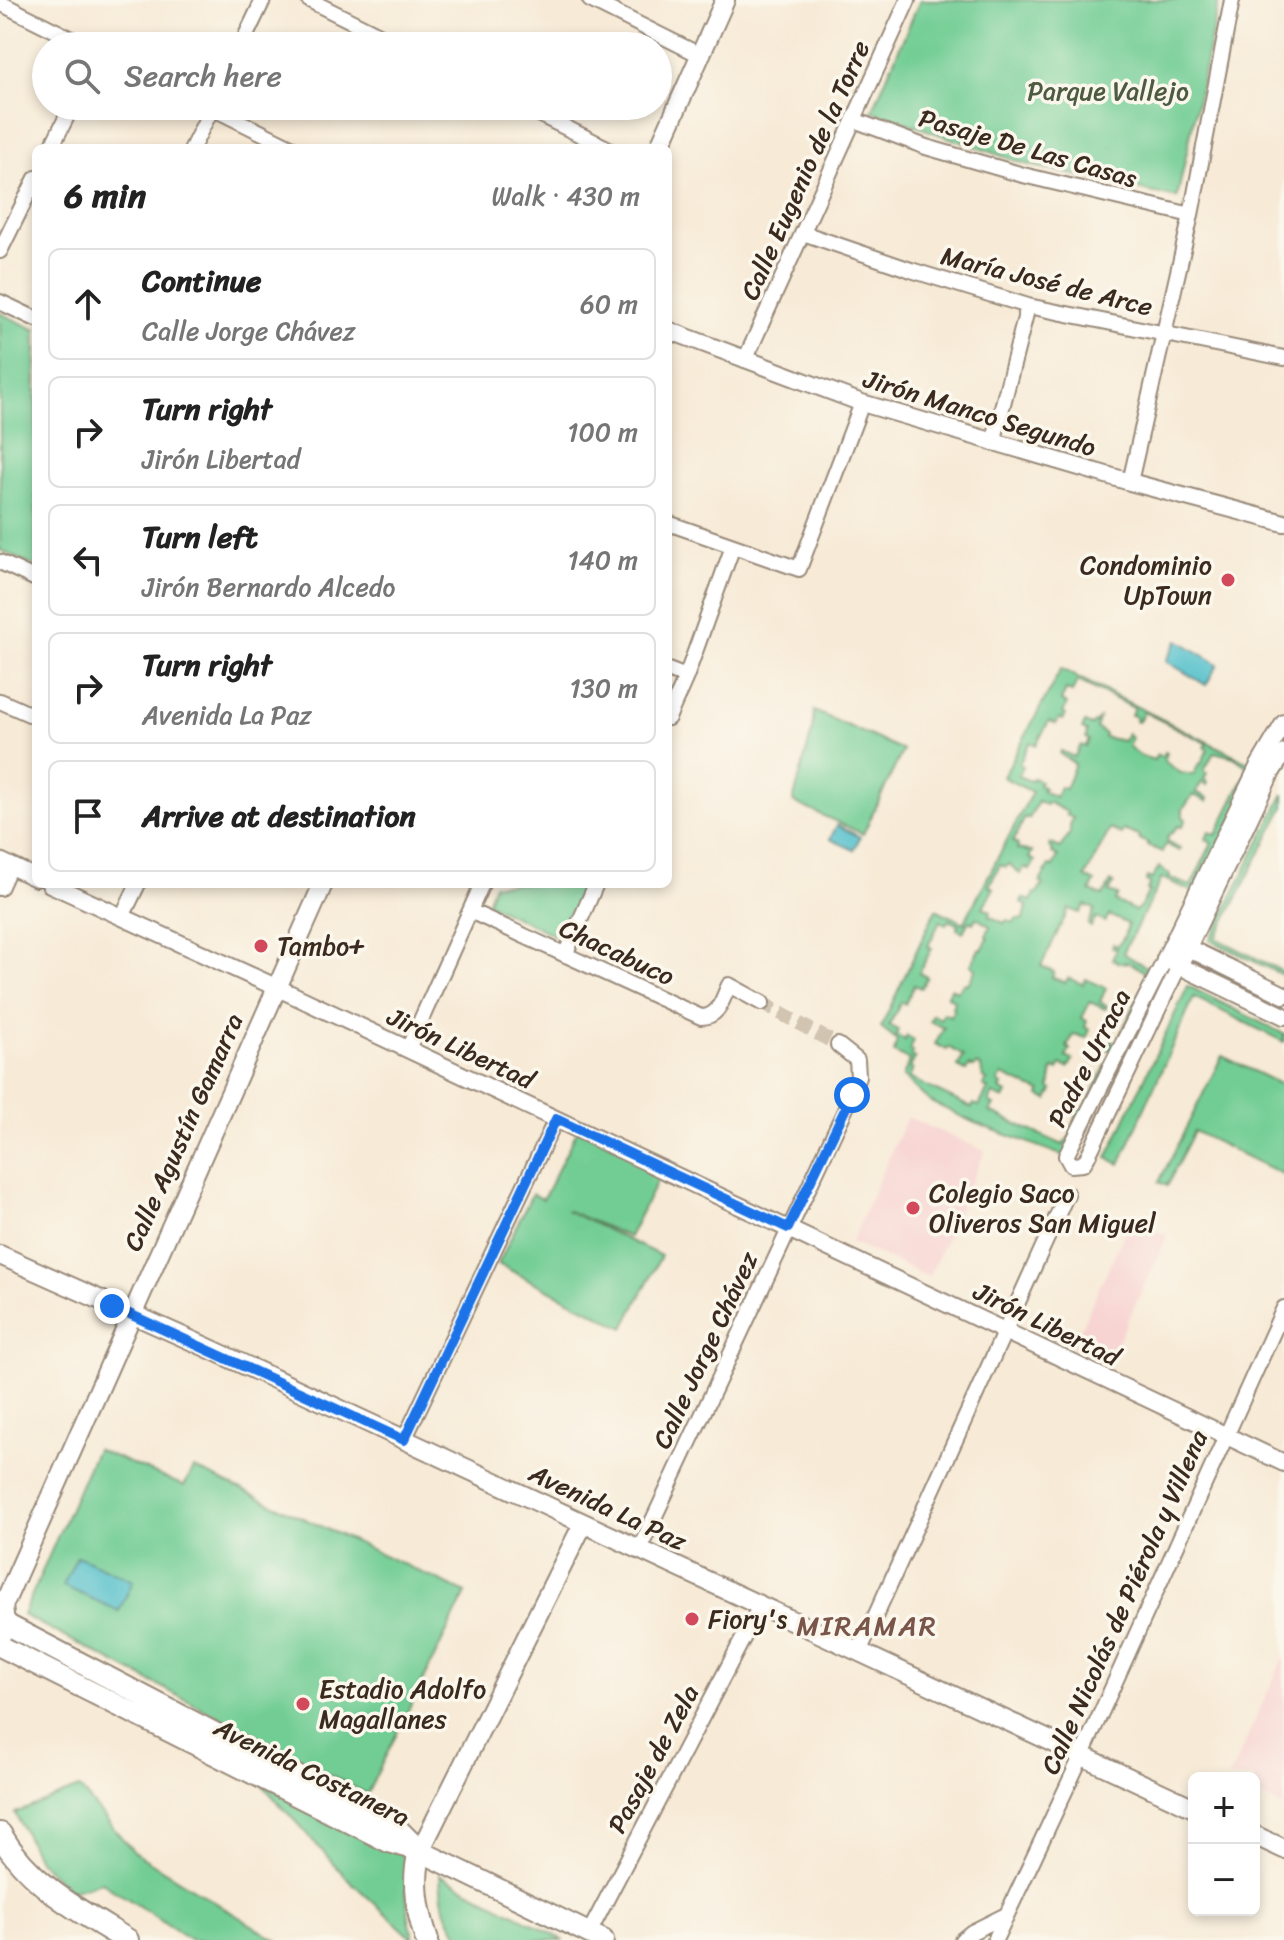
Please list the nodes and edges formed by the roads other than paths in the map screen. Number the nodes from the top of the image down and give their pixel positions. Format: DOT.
graph roads {
  1 [pos="263,0"];
  2 [pos="309,0"];
  3 [pos="590,0"];
  4 [pos="725,0"];
  5 [pos="908,0"];
  6 [pos="1232,0"];
  7 [pos="0,3"];
  8 [pos="58,32"];
  9 [pos="248,32"];
  10 [pos="373,32"];
  11 [pos="654,32"];
  12 [pos="672,41"];
  13 [pos="700,55"];
  14 [pos="672,119"];
  15 [pos="65,120"];
  16 [pos="205,120"];
  17 [pos="237,120"];
  18 [pos="550,120"];
  19 [pos="671,120"];
  20 [pos="854,120"];
  21 [pos="53,144"];
  22 [pos="194,144"];
  23 [pos="285,144"];
  24 [pos="599,144"];
  25 [pos="661,144"];
  26 [pos="32,186"];
  27 [pos="1191,215"];
  28 [pos="803,233"];
  29 [pos="0,251"];
  30 [pos="0,302"];
  31 [pos="1028,306"];
  32 [pos="32,317"];
  33 [pos="672,332"];
  34 [pos="1165,335"];
  35 [pos="1284,358"];
  36 [pos="745,360"];
  37 [pos="862,403"];
  38 [pos="993,443"];
  39 [pos="1130,482"];
  40 [pos="1284,523"];
  41 [pos="672,524"];
  42 [pos="733,546"];
  43 [pos="0,562"];
  44 [pos="32,577"];
  45 [pos="672,672"];
  46 [pos="686,677"];
  47 [pos="0,701"];
  48 [pos="672,709"];
  49 [pos="32,715"];
  50 [pos="1284,723"];
  51 [pos="1284,753"];
  52 [pos="5,864"];
  53 [pos="32,876"];
  54 [pos="0,888"];
  55 [pos="59,888"];
  56 [pos="136,888"];
  57 [pos="321,888"];
  58 [pos="480,888"];
  59 [pos="594,888"];
  60 [pos="470,911"];
  61 [pos="122,917"];
  62 [pos="1180,945"];
  63 [pos="565,955"];
  64 [pos="1172,962"];
  65 [pos="275,987"];
  66 [pos="1284,995"];
  67 [pos="762,1003"];
  68 [pos="1284,1016"];
  69 [pos="838,1045"];
  70 [pos="408,1049"];
  71 [pos="556,1119"];
  72 [pos="1067,1194"];
  73 [pos="788,1228"];
  74 [pos="0,1255"];
  75 [pos="1284,1308"];
  76 [pos="132,1314"];
  77 [pos="1005,1330"];
  78 [pos="1226,1436"];
  79 [pos="404,1440"];
  80 [pos="1284,1463"];
  81 [pos="583,1524"];
  82 [pos="639,1550"];
  83 [pos="760,1606"];
  84 [pos="1,1624"];
  85 [pos="859,1652"];
  86 [pos="1081,1757"];
  87 [pos="1188,1805"];
  88 [pos="0,1834"];
  89 [pos="1260,1838"];
  90 [pos="1284,1849"];
  91 [pos="420,1851"];
  92 [pos="1006,1915"];
  93 [pos="596,1937"];
  94 [pos="127,1940"];
  95 [pos="427,1940"];
  96 [pos="962,1940"];
  97 [pos="995,1940"];
  1 -- 9 [label="street"];
  2 -- 10 [label="street"];
  3 -- 11 [label="street"];
  4 -- 13 [label="main road"];
  5 -- 20 [label="street, Calle Eugenio de la Torre"];
  6 -- 27 [label="street"];
  7 -- 8 [label="street"];
  12 -- 13 [label="street"];
  13 -- 14 [label="main road"];
  15 -- 21 [label="street"];
  16 -- 22 [label="street"];
  17 -- 23 [label="street"];
  18 -- 24 [label="street"];
  19 -- 25 [label="main road"];
  20 -- 27 [label="street, Pasaje De Las Casas"];
  20 -- 28 [label="street, Calle Eugenio de la Torre"];
  26 -- 29 [label="street"];
  27 -- 34 [label="street"];
  28 -- 31 [label="street, María José de Arce"];
  28 -- 36 [label="street, Calle Eugenio de la Torre"];
  30 -- 32 [label="street"];
  31 -- 34 [label="street, María José de Arce"];
  31 -- 38 [label="street"];
  33 -- 36 [label="street, Jirón Manco Segundo"];
  34 -- 35 [label="street, María José de Arce"];
  34 -- 39 [label="street"];
  36 -- 37 [label="street, Jirón Manco Segundo"];
  37 -- 38 [label="street, Jirón Manco Segundo"];
  37 -- 42 [label="street"];
  38 -- 39 [label="street, Jirón Manco Segundo"];
  39 -- 40 [label="street, Jirón Manco Segundo"];
  41 -- 42 [label="street"];
  42 -- 46 [label="street"];
  43 -- 44 [label="street"];
  45 -- 46 [label="street"];
  46 -- 48 [label="street"];
  47 -- 49 [label="street"];
  50 -- 62 [label="street, Padre Urraca"];
  51 -- 62 [label="street, Padre Urraca"];
  52 -- 53 [label="street"];
  52 -- 54 [label="street"];
  55 -- 61 [label="street, Jirón Libertad"];
  56 -- 61 [label="street"];
  57 -- 65 [label="main road, Calle Agustín Gamarra"];
  58 -- 60 [label="street"];
  59 -- 63 [label="street"];
  60 -- 63 [label="street, Chacabuco"];
  60 -- 70 [label="street"];
  61 -- 65 [label="street, Jirón Libertad"];
  62 -- 64 [label="street, Padre Urraca"];
  62 -- 66 [label="street"];
  63 -- 67 [label="street, Chacabuco"];
  64 -- 64 [label="street, Padre Urraca"];
  64 -- 68 [label="street"];
  65 -- 70 [label="street, Jirón Libertad"];
  65 -- 76 [label="main road, Calle Agustín Gamarra"];
  69 -- 73 [label="street, Calle Jorge Chávez"];
  70 -- 71 [label="street, Jirón Libertad"];
  71 -- 73 [label="street, Jirón Libertad"];
  71 -- 79 [label="street"];
  72 -- 77 [label="street"];
  73 -- 77 [label="street, Jirón Libertad"];
  73 -- 82 [label="street, Calle Jorge Chávez"];
  74 -- 76 [label="main road, Avenida La Paz"];
  75 -- 78 [label="street, Calle Nicolás de Piérola y Villena"];
  76 -- 79 [label="main road, Avenida La Paz"];
  76 -- 84 [label="main road, Calle Agustín Gamarra"];
  77 -- 78 [label="street, Jirón Libertad"];
  77 -- 85 [label="street"];
  78 -- 80 [label="street, Jirón Libertad"];
  78 -- 86 [label="street, Calle Nicolás de Piérola y Villena"];
  79 -- 81 [label="main road, Avenida La Paz"];
  81 -- 82 [label="main road, Avenida La Paz"];
  81 -- 91 [label="main road"];
  82 -- 83 [label="main road, Avenida La Paz"];
  83 -- 85 [label="main road, Avenida La Paz"];
  83 -- 93 [label="street, Pasaje de Zela"];
  84 -- 91 [label="main road, Avenida Costanera"];
  85 -- 86 [label="main road, Avenida La Paz"];
  86 -- 87 [label="main road, Avenida La Paz"];
  86 -- 92 [label="street, Calle Nicolás de Piérola y Villena"];
  88 -- 94 [label="highway"];
  89 -- 90 [label="main road"];
  91 -- 93 [label="main road, Avenida Costanera"];
  91 -- 95 [label="highway"];
  92 -- 96 [label="street"];
  92 -- 97 [label="street, Calle Nicolás de Piérola y Villena"];
}
